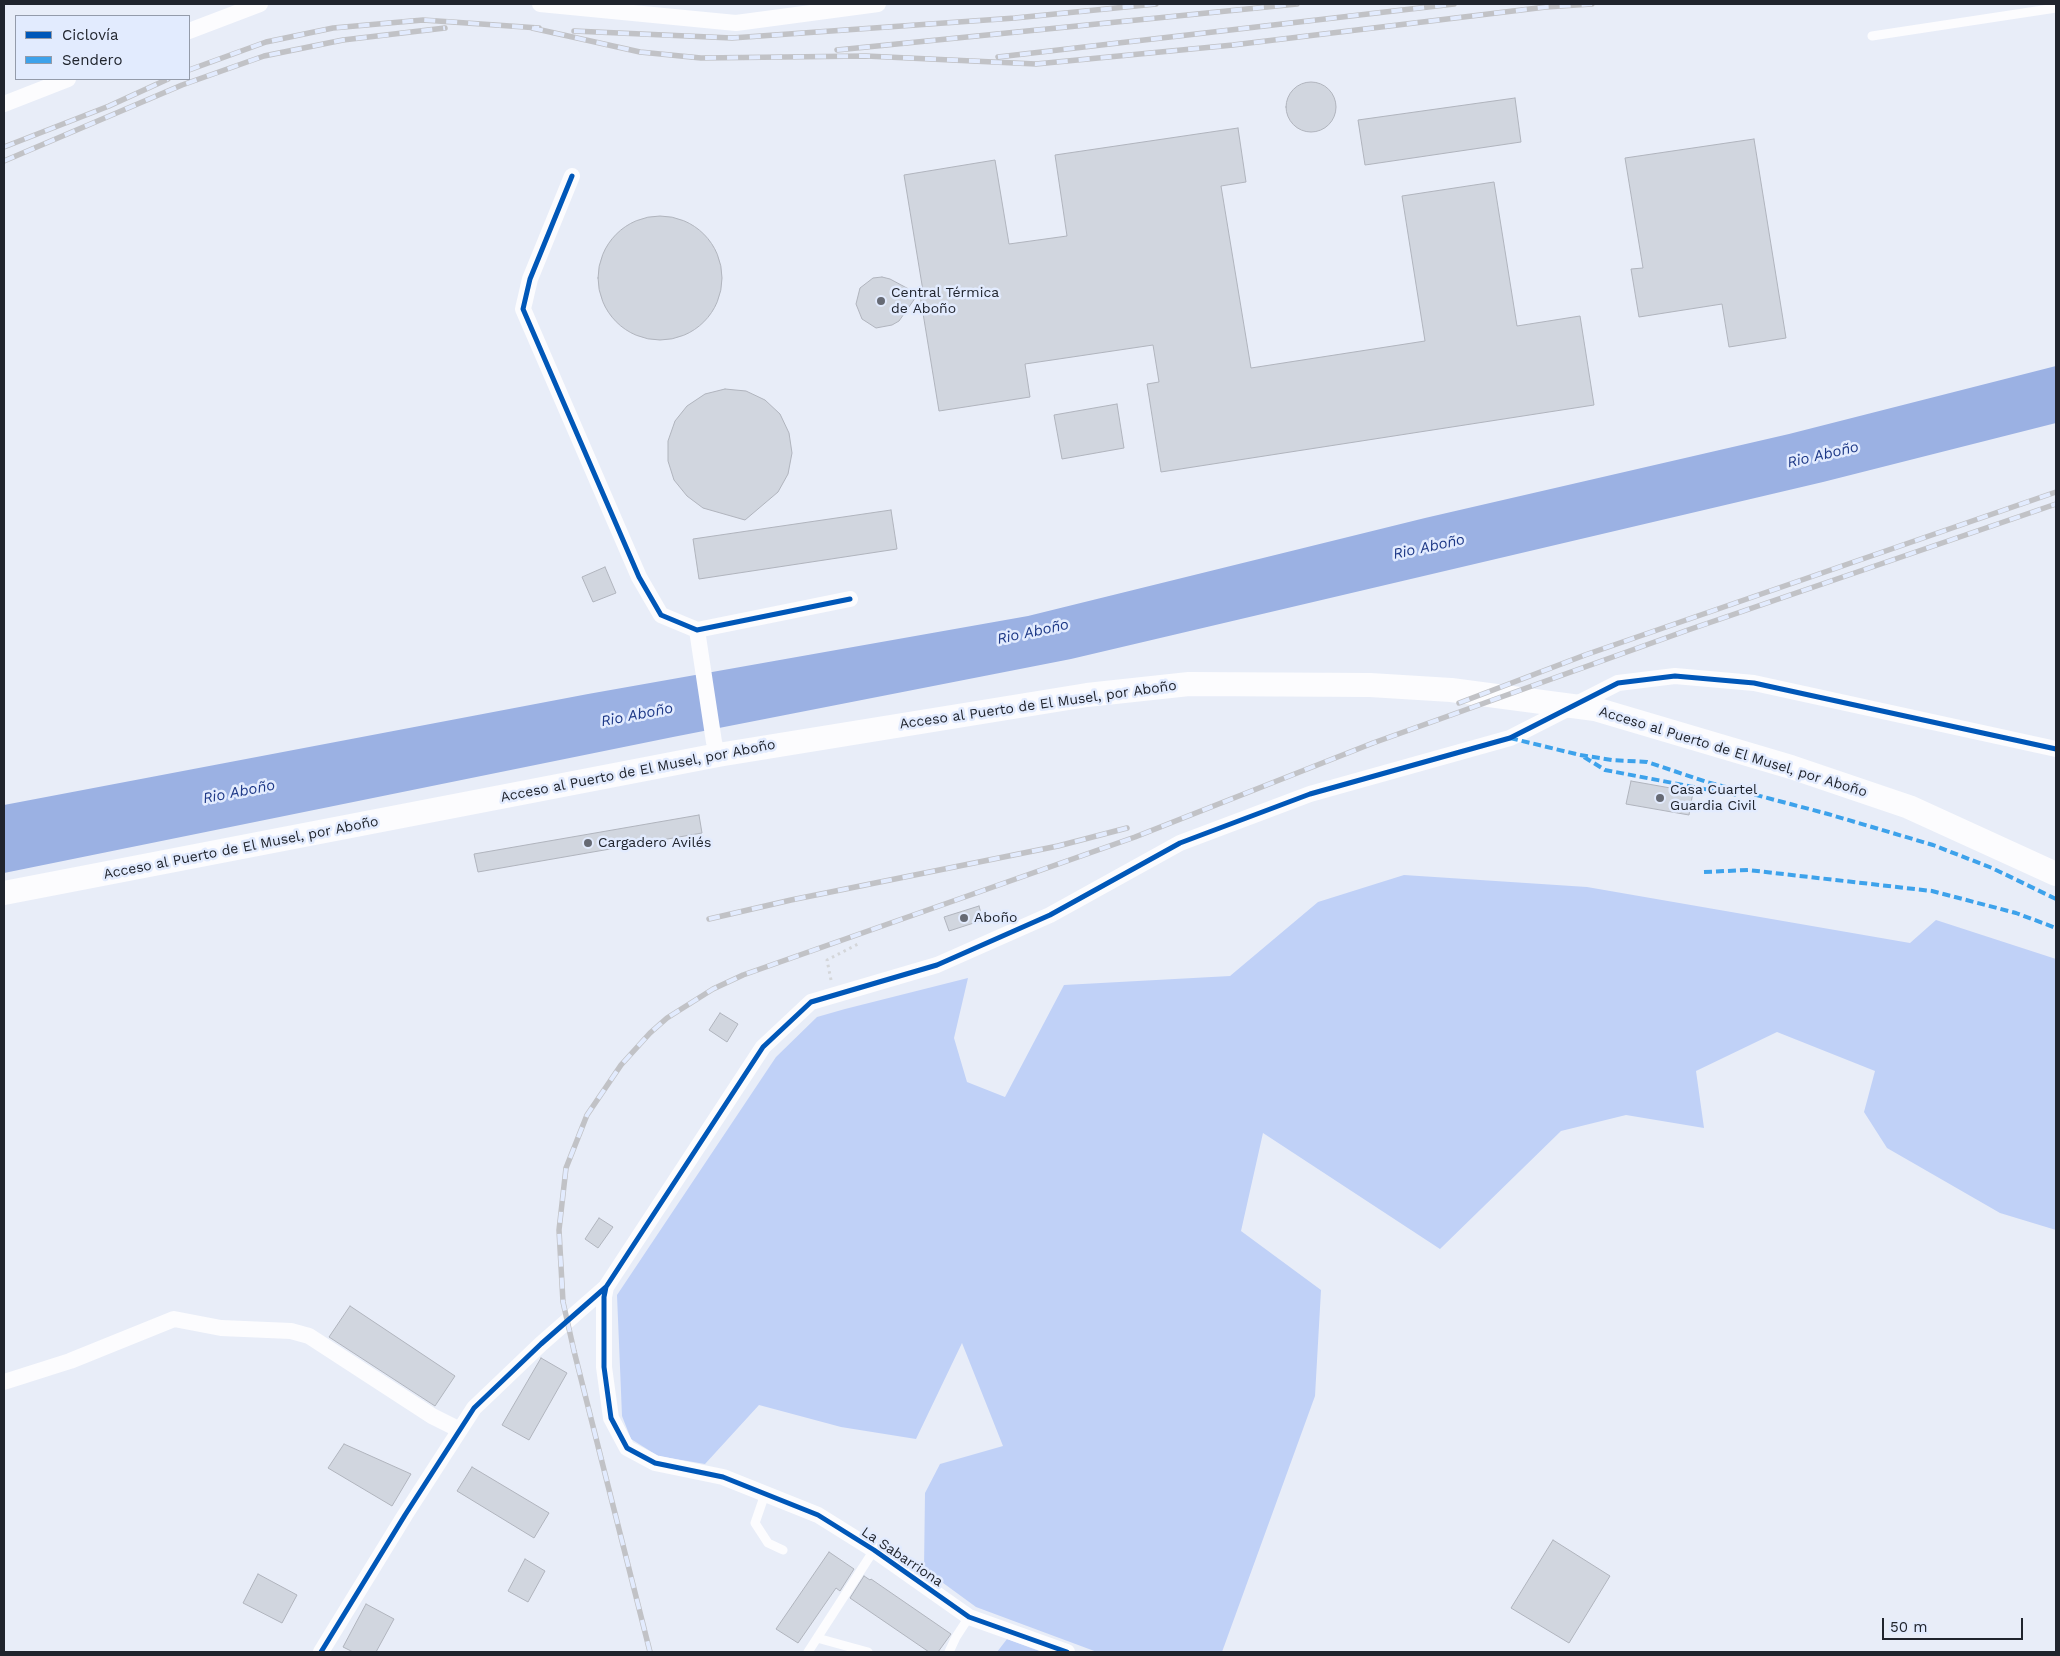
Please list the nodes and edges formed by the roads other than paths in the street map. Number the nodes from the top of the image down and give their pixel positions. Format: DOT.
graph roads {
  1 [pos="260,4"];
  2 [pos="540,4"];
  3 [pos="878,4"];
  4 [pos="2056,8"];
  5 [pos="190,31"];
  6 [pos="1872,36"];
  7 [pos="65,80"];
  8 [pos="4,104"];
  9 [pos="572,176"];
  10 [pos="850,600"];
  11 [pos="697,630"];
  12 [pos="716,748"];
  13 [pos="2056,749"];
  14 [pos="2056,874"];
  15 [pos="4,893"];
  16 [pos="606,1287"];
  17 [pos="4,1382"];
  18 [pos="460,1430"];
  19 [pos="765,1494"];
  20 [pos="783,1550"];
  21 [pos="874,1550"];
  22 [pos="969,1617"];
  23 [pos="817,1638"];
  24 [pos="321,1652"];
  25 [pos="808,1652"];
  26 [pos="868,1652"];
  27 [pos="949,1652"];
  28 [pos="1067,1652"];
  1 -- 5 [label="street"];
  2 -- 3 [label="street"];
  4 -- 6 [label="lane"];
  7 -- 8 [label="street"];
  9 -- 11 [label="street"];
  10 -- 11 [label="street"];
  11 -- 12 [label="street"];
  12 -- 14 [label="street, Acceso al Puerto de El Musel, por Aboño"];
  12 -- 15 [label="street, Acceso al Puerto de El Musel, por Aboño"];
  13 -- 16 [label="street"];
  16 -- 18 [label="street"];
  16 -- 19 [label="street, La Sabarriona"];
  17 -- 18 [label="street"];
  18 -- 24 [label="street"];
  19 -- 20 [label="lane"];
  19 -- 21 [label="street, La Sabarriona"];
  21 -- 22 [label="street, La Sabarriona"];
  21 -- 23 [label="lane"];
  22 -- 27 [label="lane"];
  22 -- 28 [label="street, La Sabarriona"];
  23 -- 25 [label="lane"];
  23 -- 26 [label="lane"];
}
